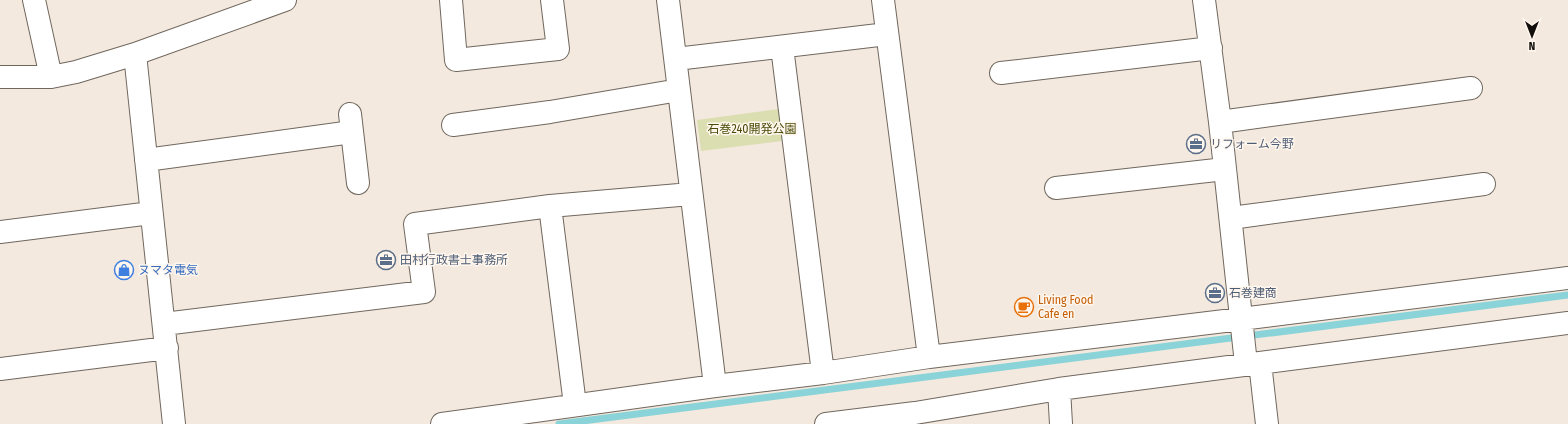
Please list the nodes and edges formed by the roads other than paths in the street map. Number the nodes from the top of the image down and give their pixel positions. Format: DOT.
graph roads {
  1 [pos="34,0"];
  2 [pos="285,0"];
  3 [pos="451,0"];
  4 [pos="552,0"];
  5 [pos="668,0"];
  6 [pos="883,0"];
  7 [pos="1204,0"];
  8 [pos="887,34"];
  9 [pos="782,47"];
  10 [pos="1211,48"];
  11 [pos="135,54"];
  12 [pos="676,59"];
  13 [pos="1001,73"];
  14 [pos="0,77"];
  15 [pos="51,77"];
  16 [pos="1471,88"];
  17 [pos="679,90"];
  18 [pos="1220,122"];
  19 [pos="453,125"];
  20 [pos="146,160"];
  21 [pos="1225,169"];
  22 [pos="358,183"];
  23 [pos="1484,184"];
  24 [pos="1056,188"];
  25 [pos="692,194"];
  26 [pos="550,206"];
  27 [pos="151,213"];
  28 [pos="1231,218"];
  29 [pos="0,232"];
  30 [pos="1568,278"];
  31 [pos="1568,323"];
  32 [pos="164,324"];
  33 [pos="1247,346"];
  34 [pos="166,348"];
  35 [pos="929,357"];
  36 [pos="0,369"];
  37 [pos="823,373"];
  38 [pos="716,386"];
  39 [pos="1059,389"];
  40 [pos="575,405"];
  41 [pos="915,418"];
  42 [pos="174,424"];
  43 [pos="442,424"];
  44 [pos="826,424"];
  45 [pos="1061,424"];
  46 [pos="1267,424"];
  1 -- 15 [label="street"];
  2 -- 11 [label="street"];
  3 -- 4 [label="street"];
  5 -- 12 [label="street"];
  6 -- 8 [label="street"];
  7 -- 10 [label="street"];
  8 -- 9 [label="street"];
  8 -- 35 [label="street"];
  9 -- 12 [label="street"];
  9 -- 37 [label="street"];
  10 -- 13 [label="street"];
  10 -- 18 [label="street"];
  11 -- 15 [label="street"];
  11 -- 20 [label="street"];
  12 -- 17 [label="street"];
  14 -- 15 [label="street"];
  16 -- 18 [label="street"];
  17 -- 19 [label="street"];
  17 -- 25 [label="street"];
  18 -- 21 [label="street"];
  20 -- 22 [label="street"];
  20 -- 27 [label="street"];
  21 -- 24 [label="street"];
  21 -- 28 [label="street"];
  23 -- 28 [label="street"];
  25 -- 26 [label="street"];
  25 -- 38 [label="street"];
  26 -- 32 [label="street"];
  26 -- 40 [label="street"];
  27 -- 29 [label="street"];
  27 -- 32 [label="street"];
  28 -- 33 [label="street"];
  30 -- 33 [label="street"];
  31 -- 33 [label="street"];
  32 -- 34 [label="street"];
  33 -- 35 [label="street"];
  33 -- 39 [label="street"];
  33 -- 46 [label="street"];
  34 -- 36 [label="street"];
  34 -- 42 [label="street"];
  35 -- 37 [label="street"];
  37 -- 38 [label="street"];
  38 -- 40 [label="street"];
  39 -- 41 [label="street"];
  39 -- 45 [label="street"];
  40 -- 43 [label="street"];
  41 -- 44 [label="street"];
}
